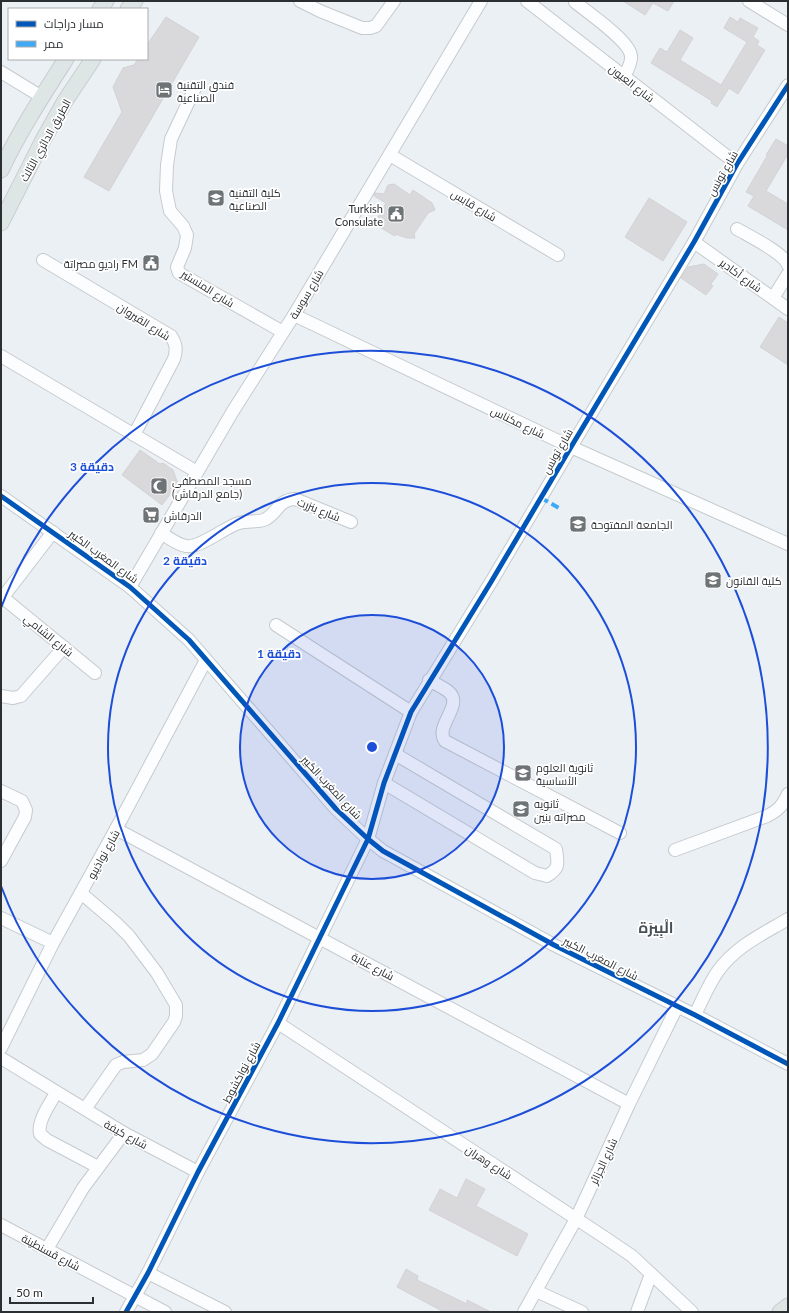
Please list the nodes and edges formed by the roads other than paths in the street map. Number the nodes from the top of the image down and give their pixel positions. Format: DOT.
graph roads {
  1 [pos="300,1"];
  2 [pos="394,1"];
  3 [pos="481,1"];
  4 [pos="527,1"];
  5 [pos="749,1"];
  6 [pos="574,2"];
  7 [pos="539,5"];
  8 [pos="788,25"];
  9 [pos="65,60"];
  10 [pos="92,60"];
  11 [pos="1,72"];
  12 [pos="624,77"];
  13 [pos="788,85"];
  14 [pos="195,88"];
  15 [pos="42,97"];
  16 [pos="4,154"];
  17 [pos="390,155"];
  18 [pos="737,164"];
  19 [pos="1,170"];
  20 [pos="1,223"];
  21 [pos="737,229"];
  22 [pos="694,242"];
  23 [pos="558,255"];
  24 [pos="43,260"];
  25 [pos="788,265"];
  26 [pos="788,274"];
  27 [pos="773,298"];
  28 [pos="788,308"];
  29 [pos="294,315"];
  30 [pos="283,332"];
  31 [pos="1,356"];
  32 [pos="134,435"];
  33 [pos="571,447"];
  34 [pos="197,472"];
  35 [pos="1,496"];
  36 [pos="351,522"];
  37 [pos="53,532"];
  38 [pos="161,534"];
  39 [pos="788,544"];
  40 [pos="130,587"];
  41 [pos="2,597"];
  42 [pos="276,624"];
  43 [pos="64,647"];
  44 [pos="206,660"];
  45 [pos="95,673"];
  46 [pos="429,680"];
  47 [pos="1,696"];
  48 [pos="411,712"];
  49 [pos="395,754"];
  50 [pos="384,782"];
  51 [pos="1,790"];
  52 [pos="788,794"];
  53 [pos="116,829"];
  54 [pos="620,833"];
  55 [pos="368,839"];
  56 [pos="675,850"];
  57 [pos="1,861"];
  58 [pos="81,893"];
  59 [pos="1,918"];
  60 [pos="788,919"];
  61 [pos="320,938"];
  62 [pos="53,943"];
  63 [pos="677,1007"];
  64 [pos="695,1015"];
  65 [pos="278,1023"];
  66 [pos="1,1048"];
  67 [pos="1,1058"];
  68 [pos="788,1064"];
  69 [pos="56,1093"];
  70 [pos="629,1104"];
  71 [pos="85,1110"];
  72 [pos="124,1133"];
  73 [pos="98,1167"];
  74 [pos="198,1172"];
  75 [pos="576,1219"];
  76 [pos="1,1225"];
  77 [pos="47,1249"];
  78 [pos="148,1273"];
  79 [pos="652,1274"];
  80 [pos="536,1291"];
  81 [pos="135,1296"];
  82 [pos="788,1306"];
  83 [pos="126,1312"];
  84 [pos="165,1312"];
  85 [pos="225,1312"];
  86 [pos="524,1312"];
  87 [pos="582,1312"];
  88 [pos="637,1312"];
  89 [pos="692,1312"];
  90 [pos="780,1312"];
  1 -- 2 [label="street"];
  3 -- 17 [label="street, شارع سوسة"];
  4 -- 7 [label="street, شارع العيون"];
  5 -- 8 [label="street"];
  6 -- 12 [label="street"];
  7 -- 12 [label="street, شارع العيون"];
  9 -- 15 [label="main road"];
  10 -- 20 [label="main road, الطريق الدائري الثالث"];
  11 -- 15 [label="street"];
  12 -- 18 [label="street, شارع العيون"];
  13 -- 18 [label="street, شارع تونس"];
  14 -- 30 [label="street, شارع المنستير"];
  15 -- 16 [label="main road"];
  16 -- 19 [label="main road"];
  17 -- 23 [label="street, شارع قابس"];
  17 -- 29 [label="street, شارع سوسة"];
  18 -- 22 [label="street, شارع تونس"];
  21 -- 25 [label="street"];
  22 -- 27 [label="street, شارع أكادير"];
  22 -- 33 [label="street, شارع تونس"];
  24 -- 32 [label="street, شارع القيروان"];
  26 -- 27 [label="street"];
  27 -- 28 [label="street, شارع أكادير"];
  29 -- 30 [label="street, شارع سوسة"];
  29 -- 33 [label="street, شارع مكناس"];
  30 -- 34 [label="street, شارع سوسة"];
  31 -- 32 [label="street"];
  32 -- 34 [label="street"];
  33 -- 39 [label="street, شارع مكناس"];
  33 -- 46 [label="street, شارع تونس"];
  34 -- 38 [label="street, شارع سوسة"];
  35 -- 37 [label="street, شارع المغرب الكبير"];
  36 -- 38 [label="street, شارع بنزرت"];
  37 -- 40 [label="street, شارع المغرب الكبير"];
  37 -- 41 [label="street, شارع الشامي"];
  38 -- 40 [label="street, شارع سوسة"];
  40 -- 44 [label="street, شارع المغرب الكبير"];
  41 -- 43 [label="street, شارع الشامي"];
  42 -- 48 [label="street"];
  43 -- 45 [label="street, شارع الشامي"];
  43 -- 47 [label="street"];
  44 -- 53 [label="street, شارع نواذيبو"];
  44 -- 55 [label="street, شارع المغرب الكبير"];
  46 -- 48 [label="street, شارع تونس"];
  46 -- 54 [label="street"];
  48 -- 49 [label="street, شارع تونس"];
  49 -- 50 [label="street, شارع تونس"];
  49 -- 50 [label="street"];
  50 -- 55 [label="street, شارع تونس"];
  51 -- 57 [label="street"];
  52 -- 56 [label="street"];
  53 -- 58 [label="street, شارع نواذيبو"];
  53 -- 61 [label="street, شارع عنابة"];
  55 -- 61 [label="street, شارع نواكشوط"];
  55 -- 63 [label="street, شارع المغرب الكبير"];
  58 -- 62 [label="street, شارع نواذيبو"];
  58 -- 71 [label="street"];
  59 -- 62 [label="street"];
  60 -- 64 [label="street"];
  61 -- 65 [label="street, شارع نواكشوط"];
  61 -- 70 [label="street, شارع عنابة"];
  62 -- 66 [label="street, شارع نواذيبو"];
  63 -- 64 [label="street, شارع المغرب الكبير"];
  63 -- 70 [label="street, شارع الجزائر"];
  64 -- 68 [label="street, شارع المغرب الكبير"];
  65 -- 74 [label="street, شارع نواكشوط"];
  65 -- 75 [label="street, شارع وهران"];
  67 -- 69 [label="street, شارع كيفة"];
  69 -- 71 [label="street, شارع كيفة"];
  69 -- 73 [label="street"];
  70 -- 75 [label="street, شارع الجزائر"];
  71 -- 72 [label="street, شارع كيفة"];
  72 -- 73 [label="street"];
  72 -- 74 [label="street, شارع كيفة"];
  73 -- 77 [label="street"];
  74 -- 78 [label="street, شارع نواكشوط"];
  75 -- 79 [label="street, شارع وهران"];
  75 -- 80 [label="street, شارع الجزائر"];
  76 -- 77 [label="street, شارع قسنطينة"];
  77 -- 81 [label="street, شارع قسنطينة"];
  78 -- 81 [label="street, شارع نواكشوط"];
  78 -- 85 [label="street"];
  79 -- 88 [label="street"];
  79 -- 89 [label="street, شارع وهران"];
  80 -- 86 [label="street, شارع الجزائر"];
  80 -- 87 [label="street"];
  81 -- 83 [label="street, شارع نواكشوط"];
  81 -- 84 [label="street, شارع قسنطينة"];
  82 -- 90 [label="main road"];
}
